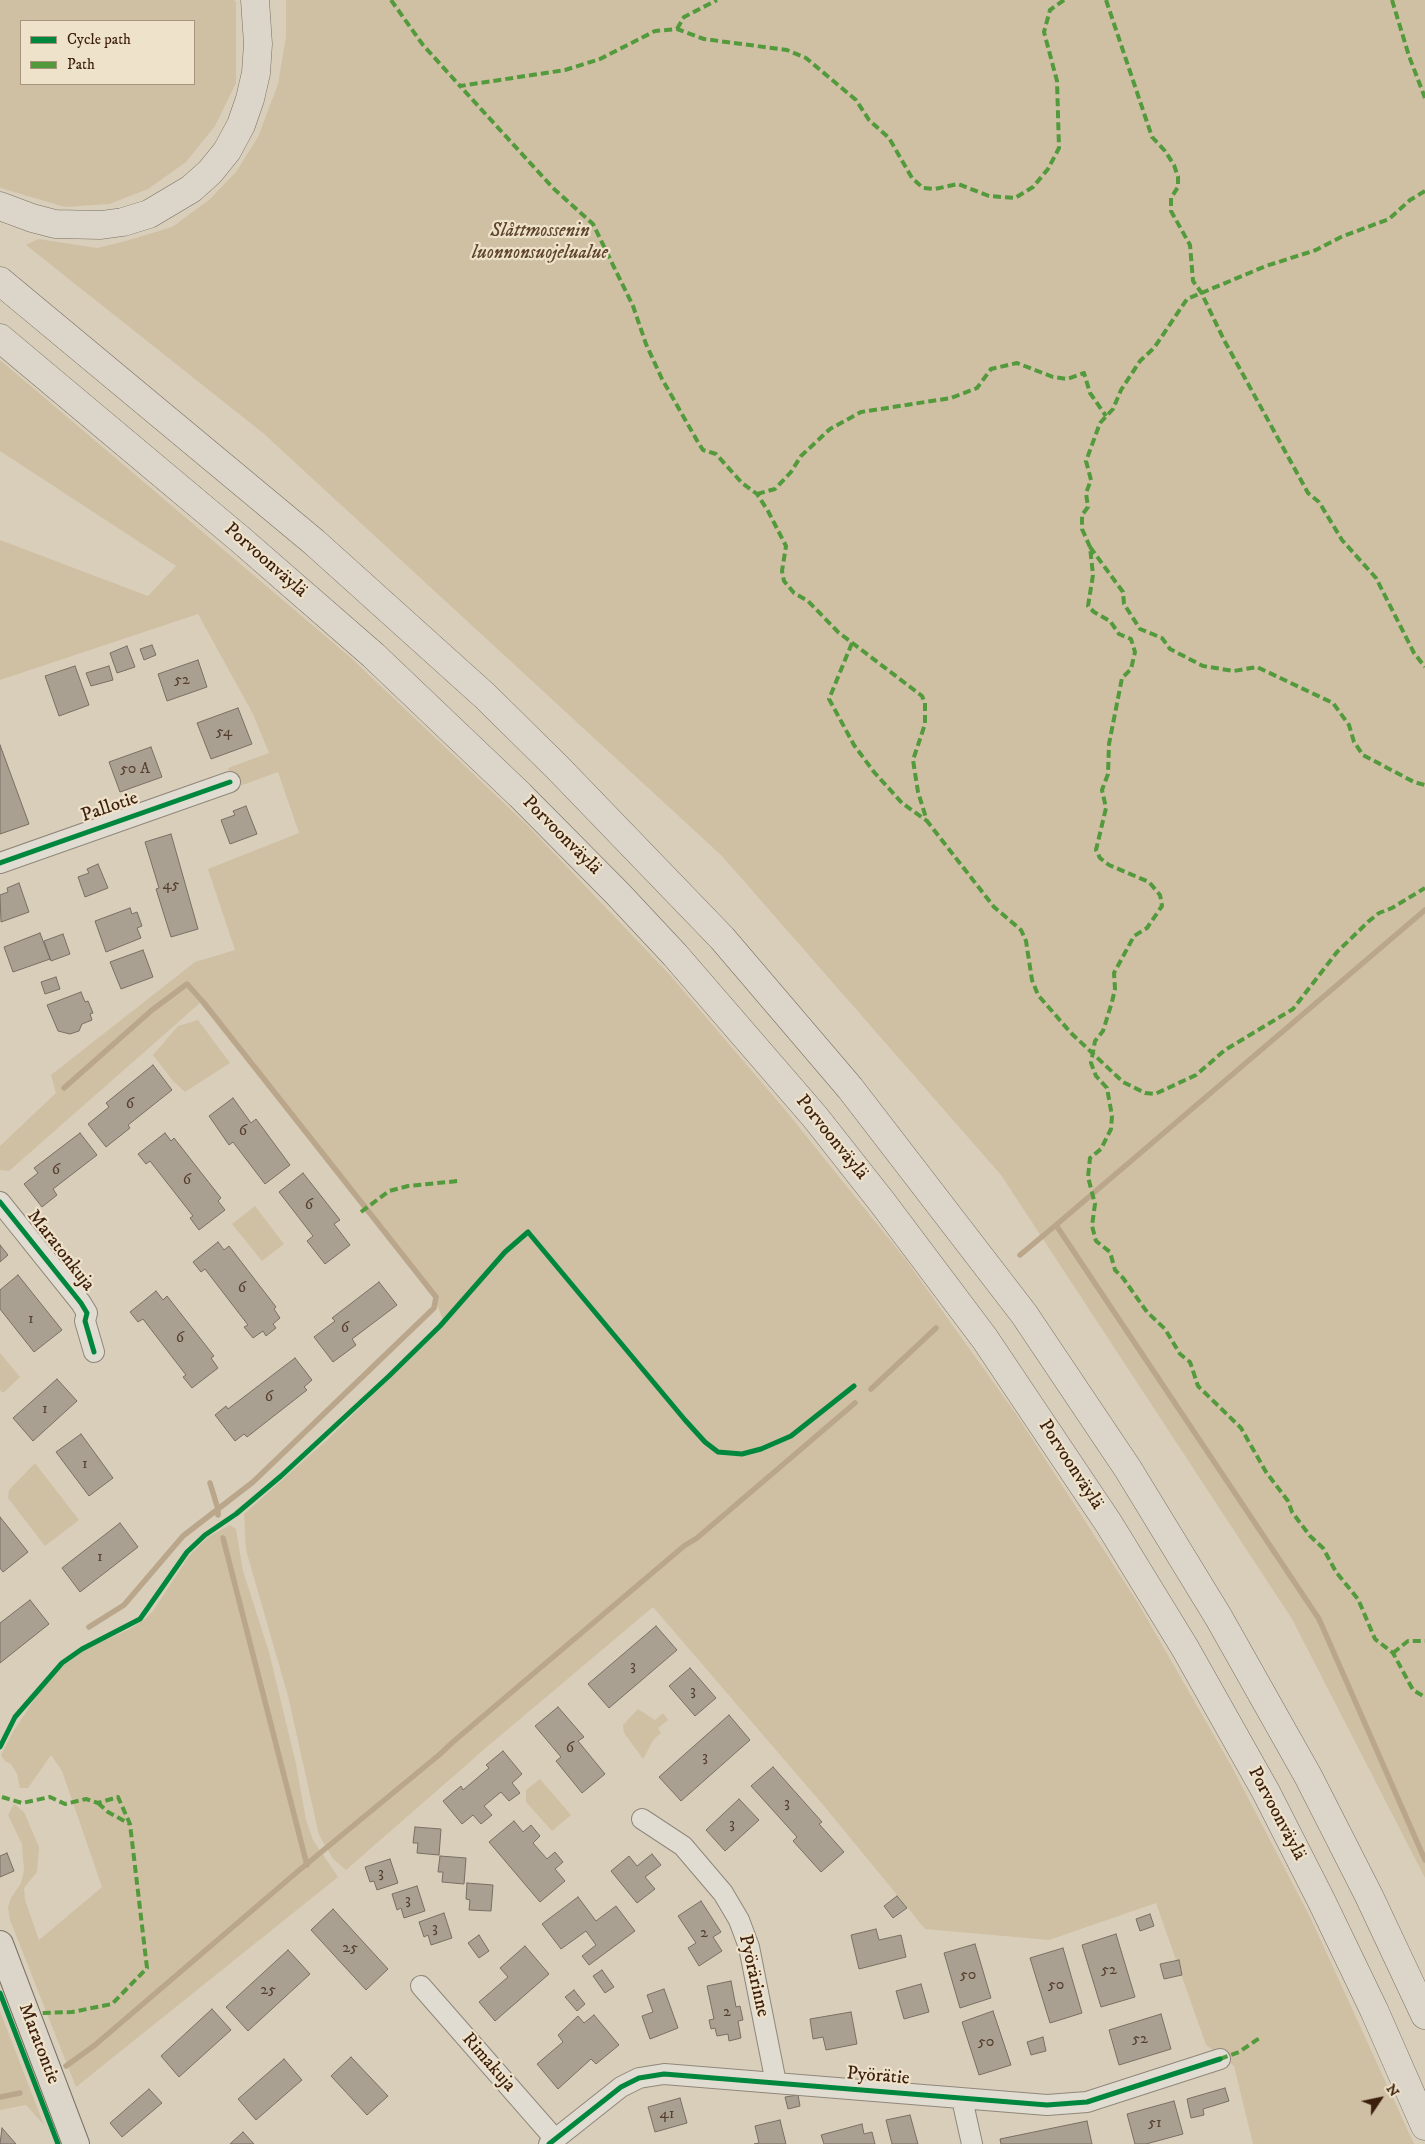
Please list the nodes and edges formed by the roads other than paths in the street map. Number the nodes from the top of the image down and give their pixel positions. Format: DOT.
graph roads {
  1 [pos="256,0"];
  2 [pos="0,206"];
  3 [pos="0,280"];
  4 [pos="0,338"];
  5 [pos="230,782"];
  6 [pos="0,863"];
  7 [pos="0,1202"];
  8 [pos="94,1352"];
  9 [pos="642,1819"];
  10 [pos="0,1944"];
  11 [pos="421,1986"];
  12 [pos="1425,2015"];
  13 [pos="1220,2059"];
  14 [pos="776,2083"];
  15 [pos="962,2099"];
  16 [pos="1425,2126"];
  17 [pos="552,2142"];
  18 [pos="76,2144"];
  19 [pos="972,2144"];
  1 -- 2 [label="highway"];
  3 -- 12 [label="highway"];
  4 -- 16 [label="highway, Porvoonväylä"];
  5 -- 6 [label="street, Pallotie"];
  7 -- 8 [label="street, Maratonkuja"];
  9 -- 14 [label="street, Pyörärinne"];
  10 -- 18 [label="main road, Maratontie"];
  11 -- 17 [label="street, Rimakuja"];
  13 -- 15 [label="street, Pyörätie"];
  14 -- 15 [label="street, Pyörätie"];
  14 -- 17 [label="street, Pyörätie"];
  15 -- 19 [label="street"];
}
